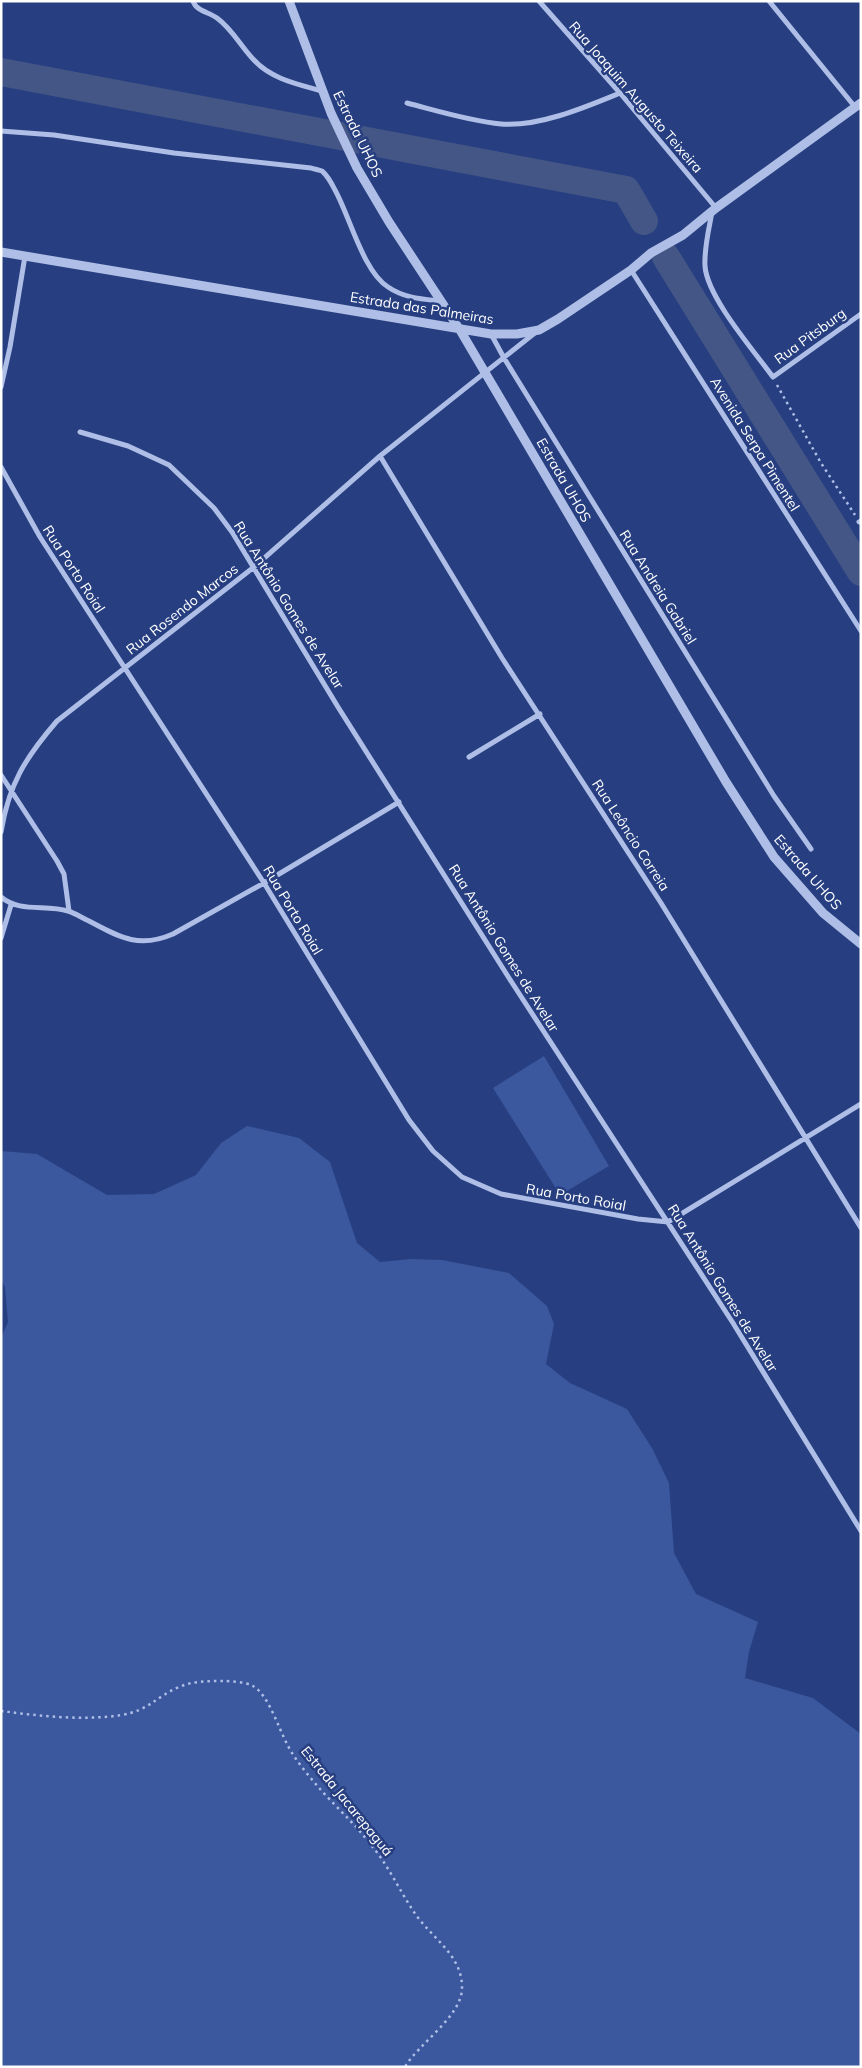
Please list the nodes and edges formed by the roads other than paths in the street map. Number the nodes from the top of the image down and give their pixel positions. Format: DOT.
graph roads {
  1 [pos="193,1"];
  2 [pos="289,1"];
  3 [pos="538,1"];
  4 [pos="769,1"];
  5 [pos="322,91"];
  6 [pos="620,93"];
  7 [pos="407,103"];
  8 [pos="858,105"];
  9 [pos="1,131"];
  10 [pos="714,209"];
  11 [pos="1,252"];
  12 [pos="25,256"];
  13 [pos="631,270"];
  14 [pos="440,301"];
  15 [pos="861,314"];
  16 [pos="460,330"];
  17 [pos="539,330"];
  18 [pos="491,334"];
  19 [pos="504,358"];
  20 [pos="485,373"];
  21 [pos="1,387"];
  22 [pos="80,432"];
  23 [pos="380,456"];
  24 [pos="1,467"];
  25 [pos="254,567"];
  26 [pos="861,631"];
  27 [pos="125,668"];
  28 [pos="540,714"];
  29 [pos="469,758"];
  30 [pos="1,775"];
  31 [pos="11,789"];
  32 [pos="399,802"];
  33 [pos="1,832"];
  34 [pos="811,849"];
  35 [pos="264,883"];
  36 [pos="1,897"];
  37 [pos="11,905"];
  38 [pos="69,911"];
  39 [pos="1,938"];
  40 [pos="861,944"];
  41 [pos="861,1104"];
  42 [pos="804,1138"];
  43 [pos="668,1222"];
  44 [pos="861,1228"];
  45 [pos="861,1531"];
  1 -- 5 [label="street"];
  2 -- 5 [label="street, Estrada UHOS"];
  3 -- 6 [label="street, Rua Joaquim Augusto Teixeira"];
  4 -- 8 [label="street"];
  5 -- 14 [label="street, Estrada UHOS"];
  6 -- 7 [label="street"];
  6 -- 10 [label="street, Rua Joaquim Augusto Teixeira"];
  8 -- 10 [label="street, Estrada das Palmeiras"];
  9 -- 14 [label="street"];
  10 -- 13 [label="street, Estrada das Palmeiras"];
  10 -- 15 [label="street, Rua Pitsburg"];
  11 -- 12 [label="street, Estrada das Palmeiras"];
  12 -- 16 [label="street, Estrada das Palmeiras"];
  12 -- 21 [label="street"];
  13 -- 17 [label="street, Estrada das Palmeiras"];
  13 -- 26 [label="street, Avenida Serpa Pimentel"];
  14 -- 16 [label="street, Estrada UHOS"];
  16 -- 18 [label="street, Estrada das Palmeiras"];
  16 -- 20 [label="street, Estrada UHOS"];
  17 -- 18 [label="street, Estrada das Palmeiras"];
  17 -- 19 [label="street, Rua Rosendo Marcos"];
  18 -- 19 [label="street, Rua Andreia Gabriel"];
  19 -- 20 [label="street, Rua Rosendo Marcos"];
  19 -- 34 [label="street, Rua Andreia Gabriel"];
  20 -- 23 [label="street, Rua Rosendo Marcos"];
  20 -- 40 [label="street, Estrada UHOS"];
  22 -- 25 [label="street, Rua Antônio Gomes de Avelar"];
  23 -- 25 [label="street, Rua Rosendo Marcos"];
  23 -- 28 [label="street, Rua Leôncio Correia"];
  24 -- 27 [label="street, Rua Porto Roial"];
  25 -- 27 [label="street, Rua Rosendo Marcos"];
  25 -- 32 [label="street, Rua Antônio Gomes de Avelar"];
  27 -- 31 [label="street, Rua Rosendo Marcos"];
  27 -- 35 [label="street, Rua Porto Roial"];
  28 -- 29 [label="street"];
  28 -- 42 [label="street, Rua Leôncio Correia"];
  30 -- 31 [label="street"];
  31 -- 33 [label="street, Rua Rosendo Marcos"];
  31 -- 38 [label="street"];
  32 -- 35 [label="street"];
  32 -- 43 [label="street, Rua Antônio Gomes de Avelar"];
  35 -- 38 [label="street"];
  35 -- 43 [label="street, Rua Porto Roial"];
  36 -- 37 [label="street"];
  37 -- 38 [label="street"];
  37 -- 39 [label="street"];
  41 -- 42 [label="street"];
  42 -- 43 [label="street"];
  42 -- 44 [label="street, Rua Leôncio Correia"];
  43 -- 45 [label="street, Rua Antônio Gomes de Avelar"];
}
